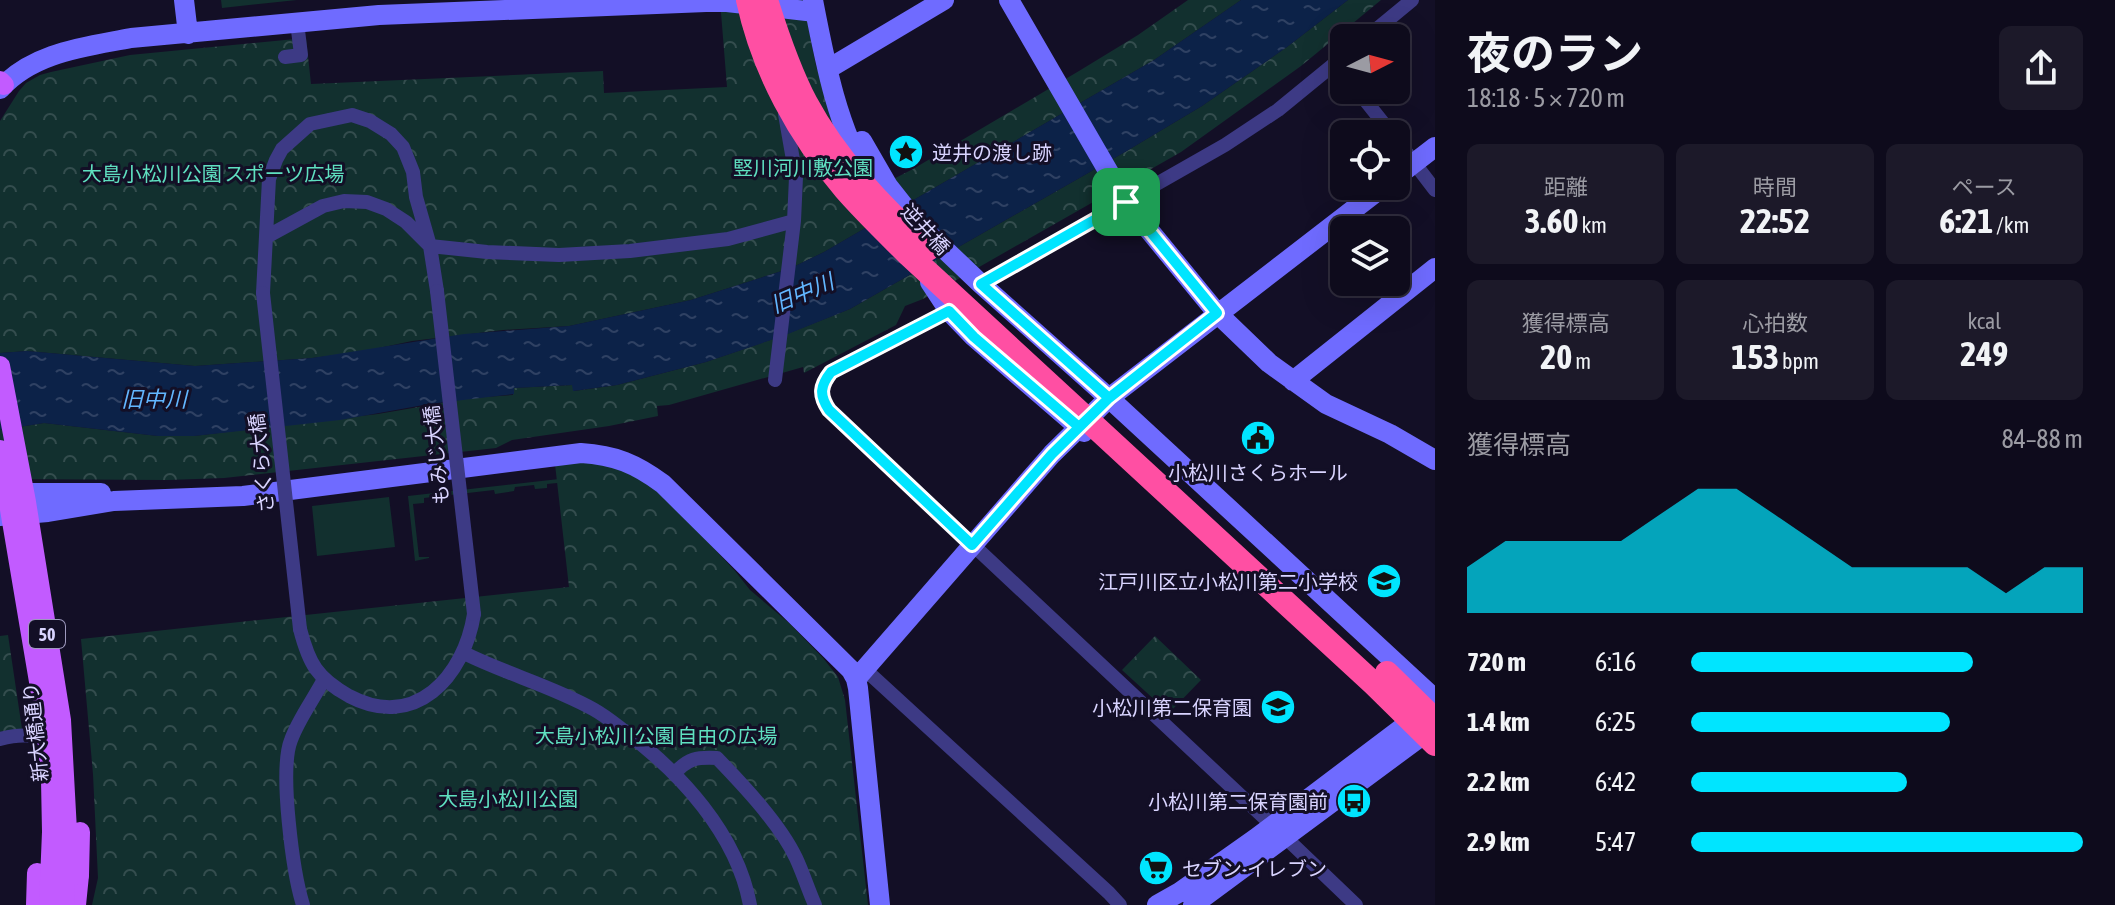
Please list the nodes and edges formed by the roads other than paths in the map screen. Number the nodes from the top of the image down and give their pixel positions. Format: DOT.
graph roads {
  1 [pos="184,0"];
  2 [pos="748,0"];
  3 [pos="766,0"];
  4 [pos="944,0"];
  5 [pos="1009,0"];
  6 [pos="1412,0"];
  7 [pos="610,2"];
  8 [pos="814,6"];
  9 [pos="378,7"];
  10 [pos="297,22"];
  11 [pos="1383,24"];
  12 [pos="765,25"];
  13 [pos="188,34"];
  14 [pos="285,57"];
  15 [pos="828,69"];
  16 [pos="1330,72"];
  17 [pos="1,85"];
  18 [pos="1368,104"];
  19 [pos="1381,120"];
  20 [pos="1435,147"];
  21 [pos="1410,156"];
  22 [pos="1415,162"];
  23 [pos="1410,166"];
  24 [pos="871,170"];
  25 [pos="1435,190"];
  26 [pos="1366,200"];
  27 [pos="1126,202"];
  28 [pos="794,221"];
  29 [pos="268,236"];
  30 [pos="430,246"];
  31 [pos="1435,268"];
  32 [pos="981,284"];
  33 [pos="949,311"];
  34 [pos="1217,313"];
  35 [pos="0,366"];
  36 [pos="775,380"];
  37 [pos="1293,381"];
  38 [pos="1109,398"];
  39 [pos="1079,427"];
  40 [pos="0,450"];
  41 [pos="1435,460"];
  42 [pos="9,504"];
  43 [pos="972,545"];
  44 [pos="464,653"];
  45 [pos="856,679"];
  46 [pos="323,681"];
  47 [pos="1435,700"];
  48 [pos="1435,720"];
  49 [pos="1435,726"];
  50 [pos="1418,737"];
  51 [pos="0,739"];
  52 [pos="1435,759"];
  53 [pos="674,774"];
  54 [pos="1279,832"];
  55 [pos="36,905"];
  56 [pos="52,905"];
  57 [pos="64,905"];
  58 [pos="76,905"];
  59 [pos="303,905"];
  60 [pos="750,905"];
  61 [pos="815,905"];
  62 [pos="880,905"];
  63 [pos="1120,905"];
  64 [pos="1157,905"];
  65 [pos="1193,905"];
  66 [pos="1356,905"];
  1 -- 13 [label="street"];
  2 -- 50 [label="highway, bridge"];
  3 -- 48 [label="highway, bridge"];
  4 -- 15 [label="street"];
  5 -- 27 [label="street"];
  6 -- 11 [label="street"];
  7 -- 8 [label="street"];
  7 -- 9 [label="street"];
  8 -- 15 [label="street"];
  9 -- 10 [label="street"];
  10 -- 13 [label="street"];
  10 -- 14 [label="street"];
  12 -- 28 [label="street"];
  13 -- 17 [label="street"];
  15 -- 24 [label="street"];
  16 -- 27 [label="street"];
  18 -- 19 [label="street"];
  20 -- 22 [label="street"];
  21 -- 22 [label="street"];
  22 -- 23 [label="street"];
  22 -- 25 [label="street"];
  24 -- 32 [label="street, 逆井橋"];
  24 -- 33 [label="street, bridge"];
  26 -- 34 [label="street"];
  27 -- 32 [label="street"];
  27 -- 34 [label="street"];
  28 -- 30 [label="street"];
  28 -- 36 [label="street"];
  29 -- 30 [label="street"];
  29 -- 30 [label="street, もみじ大橋"];
  29 -- 46 [label="street, さくら大橋, bridge"];
  30 -- 44 [label="street, もみじ大橋, bridge"];
  31 -- 37 [label="street"];
  32 -- 38 [label="street, 逆井橋"];
  33 -- 39 [label="street"];
  33 -- 43 [label="street"];
  34 -- 37 [label="street"];
  34 -- 38 [label="street"];
  35 -- 42 [label="main road, 新大橋通り / 50, bridge"];
  37 -- 41 [label="street"];
  38 -- 39 [label="street"];
  38 -- 47 [label="street, 逆井橋"];
  39 -- 43 [label="street"];
  39 -- 50 [label="street"];
  40 -- 42 [label="main road, 新大橋通り / 50, bridge"];
  42 -- 45 [label="street"];
  42 -- 55 [label="main road, bridge"];
  42 -- 56 [label="main road, 新大橋通り / 50, bridge"];
  42 -- 57 [label="main road, 新大橋通り / 50, bridge"];
  42 -- 58 [label="main road, bridge"];
  43 -- 45 [label="street"];
  43 -- 54 [label="street"];
  44 -- 46 [label="street"];
  44 -- 53 [label="street"];
  45 -- 62 [label="street"];
  45 -- 63 [label="street"];
  46 -- 59 [label="street"];
  47 -- 50 [label="street"];
  49 -- 50 [label="street"];
  50 -- 52 [label="street"];
  50 -- 54 [label="street"];
  51 -- 56 [label="street"];
  53 -- 60 [label="street"];
  53 -- 61 [label="street"];
  54 -- 64 [label="street"];
  54 -- 65 [label="street"];
  54 -- 66 [label="street"];
}
